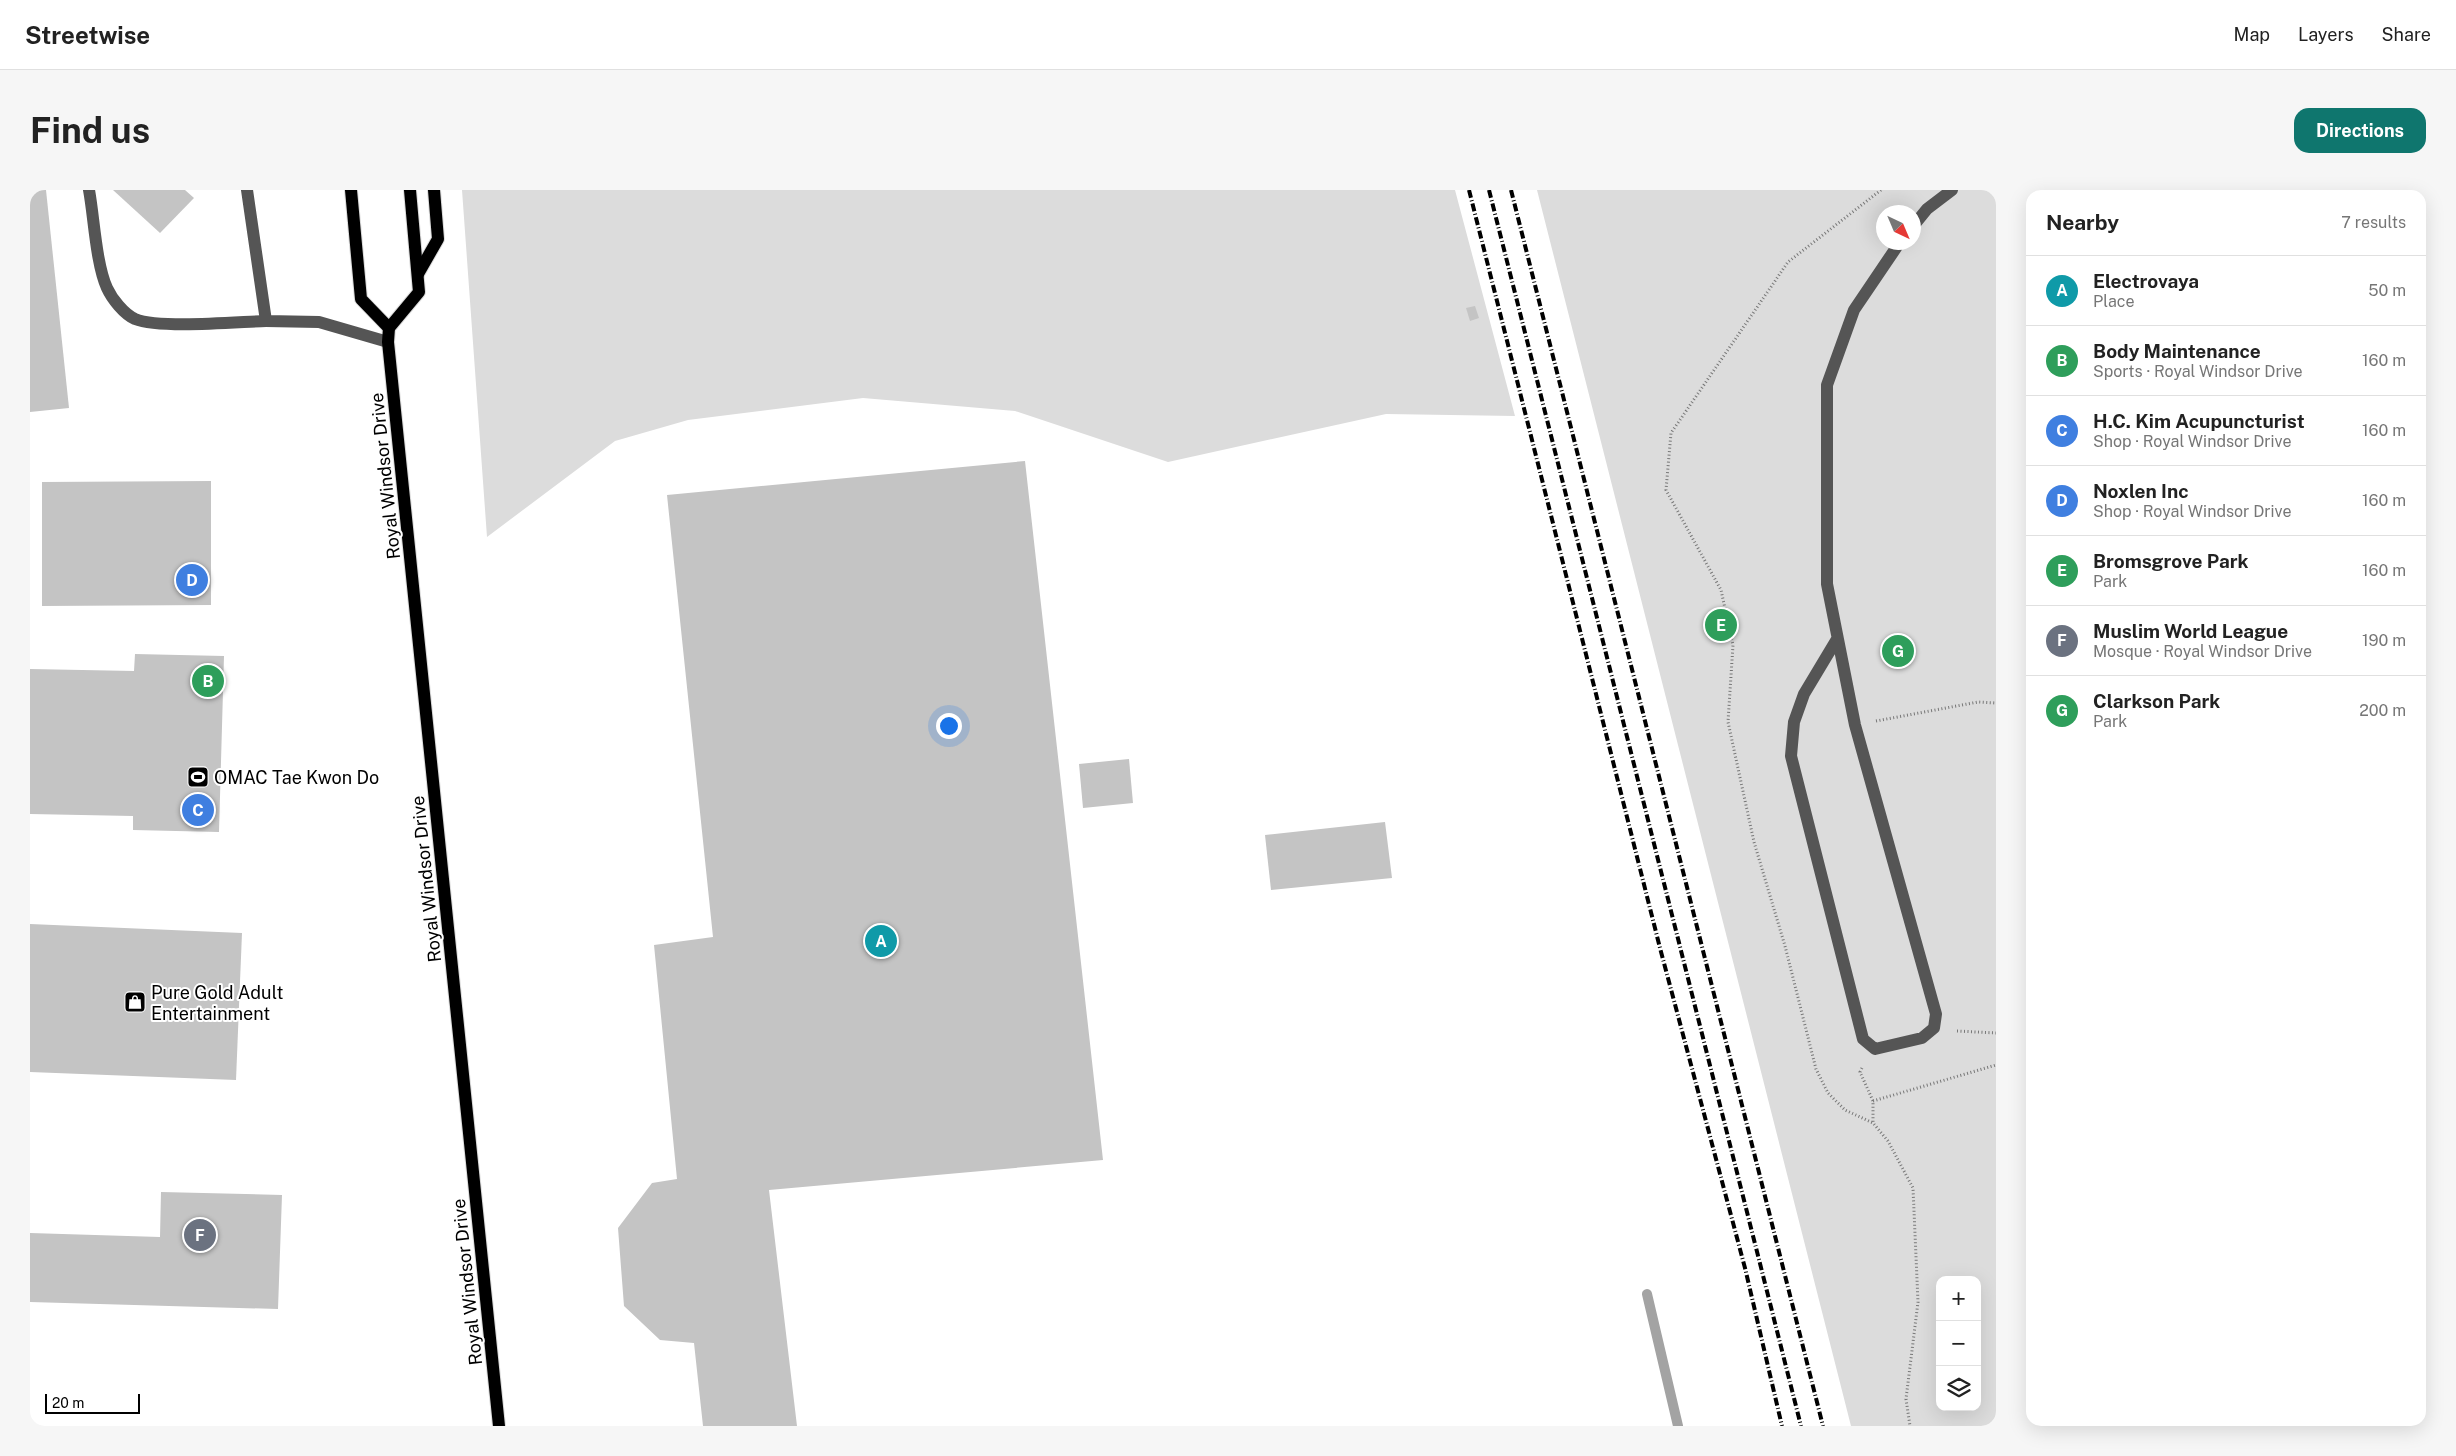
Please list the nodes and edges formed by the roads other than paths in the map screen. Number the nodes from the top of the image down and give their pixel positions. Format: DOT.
graph roads {
  1 [pos="89,190"];
  2 [pos="247,190"];
  3 [pos="351,190"];
  4 [pos="410,190"];
  5 [pos="434,190"];
  6 [pos="1952,190"];
  7 [pos="1921,216"];
  8 [pos="1895,250"];
  9 [pos="418,274"];
  10 [pos="266,321"];
  11 [pos="389,328"];
  12 [pos="388,342"];
  13 [pos="1838,639"];
  14 [pos="499,1426"];
  1 -- 10 [label="lane"];
  2 -- 10 [label="lane"];
  3 -- 11 [label="main road"];
  4 -- 9 [label="main road"];
  5 -- 9 [label="main road"];
  6 -- 7 [label="lane"];
  8 -- 13 [label="lane"];
  9 -- 11 [label="main road"];
  10 -- 12 [label="lane"];
  11 -- 12 [label="main road, Royal Windsor Drive"];
  12 -- 14 [label="main road, Royal Windsor Drive"];
  13 -- 13 [label="lane"];
}
